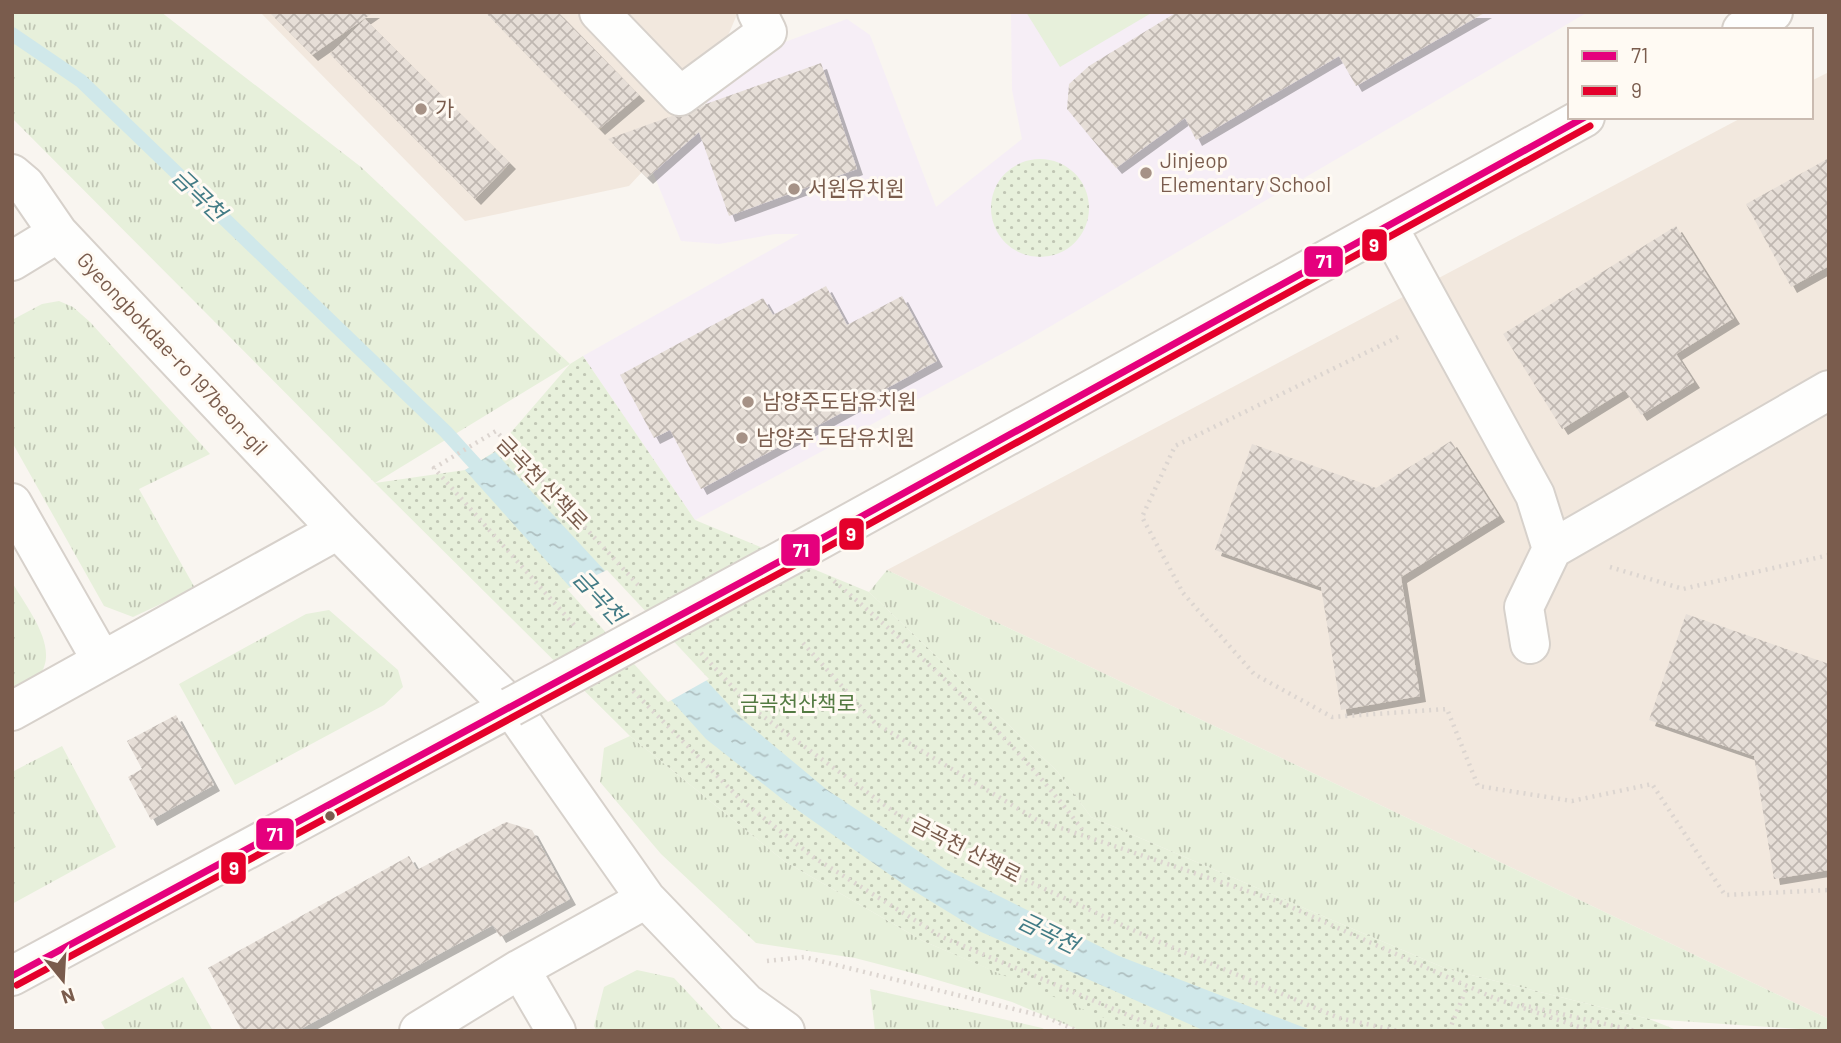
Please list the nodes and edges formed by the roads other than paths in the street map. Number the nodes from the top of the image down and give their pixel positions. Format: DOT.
graph roads {
  1 [pos="599,12"];
  2 [pos="757,12"];
  3 [pos="1773,12"];
  4 [pos="1745,28"];
  5 [pos="1581,119"];
  6 [pos="12,174"];
  7 [pos="1388,227"];
  8 [pos="58,233"];
  9 [pos="12,261"];
  10 [pos="1829,390"];
  11 [pos="12,503"];
  12 [pos="338,530"];
  13 [pos="1552,549"];
  14 [pos="1530,644"];
  15 [pos="102,661"];
  16 [pos="511,707"];
  17 [pos="12,710"];
  18 [pos="646,899"];
  19 [pos="520,969"];
  20 [pos="12,976"];
  21 [pos="419,1031"];
  22 [pos="556,1031"];
  23 [pos="785,1031"];
  1 -- 2 [label="street"];
  3 -- 4 [label="street"];
  5 -- 7 [label="street"];
  6 -- 8 [label="street, Gyeongbokdae-ro 197beon-gil"];
  7 -- 13 [label="street"];
  7 -- 16 [label="street, bridge"];
  8 -- 9 [label="street"];
  8 -- 12 [label="street, Gyeongbokdae-ro 197beon-gil"];
  10 -- 13 [label="street"];
  11 -- 15 [label="street"];
  12 -- 15 [label="street"];
  12 -- 16 [label="street, Gyeongbokdae-ro 197beon-gil"];
  13 -- 14 [label="street"];
  15 -- 17 [label="street"];
  16 -- 18 [label="street, Gyeongbokdae-ro 197beon-gil"];
  16 -- 20 [label="street"];
  18 -- 19 [label="street"];
  18 -- 23 [label="street, Gyeongbokdae-ro 197beon-gil"];
  19 -- 21 [label="street"];
  19 -- 22 [label="street"];
}
